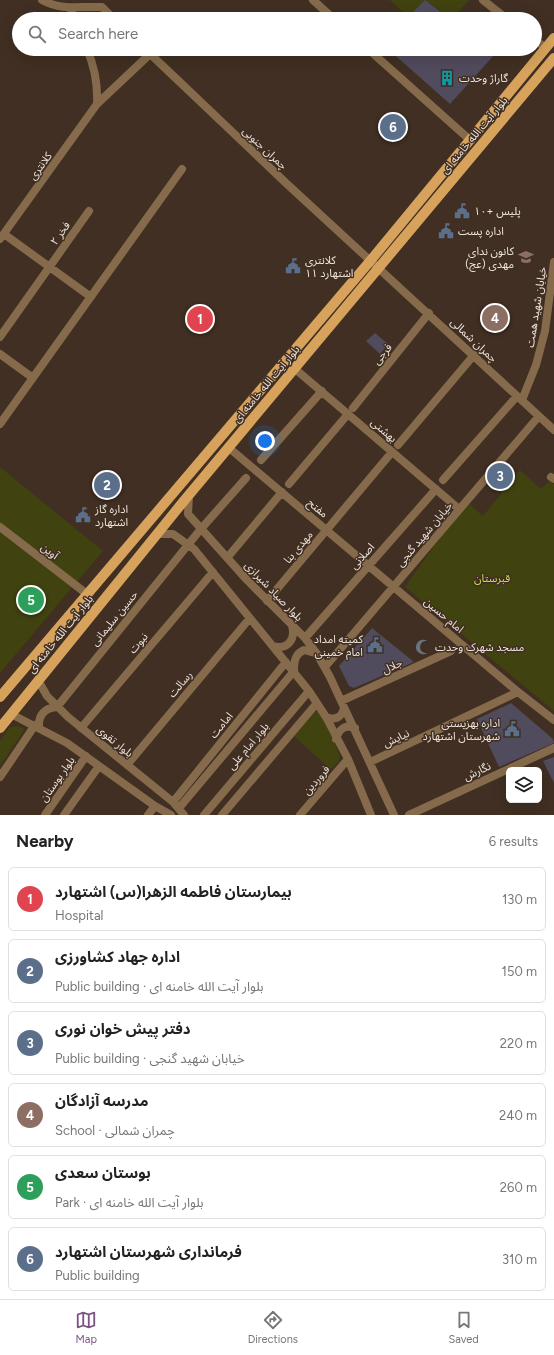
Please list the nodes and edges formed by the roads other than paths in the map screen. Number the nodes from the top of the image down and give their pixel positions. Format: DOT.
graph roads {
  1 [pos="42,0"];
  2 [pos="313,0"];
  3 [pos="483,0"];
  4 [pos="101,3"];
  5 [pos="70,8"];
  6 [pos="71,12"];
  7 [pos="108,12"];
  8 [pos="326,12"];
  9 [pos="499,12"];
  10 [pos="554,38"];
  11 [pos="542,45"];
  12 [pos="546,48"];
  13 [pos="542,53"];
  14 [pos="90,56"];
  15 [pos="143,56"];
  16 [pos="151,56"];
  17 [pos="376,56"];
  18 [pos="539,56"];
  19 [pos="553,60"];
  20 [pos="97,104"];
  21 [pos="470,140"];
  22 [pos="182,169"];
  23 [pos="89,211"];
  24 [pos="2,237"];
  25 [pos="554,262"];
  26 [pos="375,264"];
  27 [pos="50,267"];
  28 [pos="91,297"];
  29 [pos="429,313"];
  30 [pos="0,337"];
  31 [pos="0,354"];
  32 [pos="474,355"];
  33 [pos="294,368"];
  34 [pos="33,378"];
  35 [pos="322,391"];
  36 [pos="520,398"];
  37 [pos="350,411"];
  38 [pos="539,416"];
  39 [pos="0,424"];
  40 [pos="554,430"];
  41 [pos="398,445"];
  42 [pos="228,447"];
  43 [pos="392,452"];
  44 [pos="262,460"];
  45 [pos="246,478"];
  46 [pos="443,480"];
  47 [pos="289,484"];
  48 [pos="436,489"];
  49 [pos="282,492"];
  50 [pos="189,495"];
  51 [pos="459,509"];
  52 [pos="0,527"];
  53 [pos="200,530"];
  54 [pos="327,530"];
  55 [pos="157,534"];
  56 [pos="189,544"];
  57 [pos="227,558"];
  58 [pos="368,565"];
  59 [pos="213,572"];
  60 [pos="393,586"];
  61 [pos="88,594"];
  62 [pos="267,601"];
  63 [pos="250,618"];
  64 [pos="292,626"];
  65 [pos="305,638"];
  66 [pos="273,646"];
  67 [pos="451,650"];
  68 [pos="317,654"];
  69 [pos="286,662"];
  70 [pos="325,667"];
  71 [pos="294,671"];
  72 [pos="38,680"];
  73 [pos="309,690"];
  74 [pos="518,692"];
  75 [pos="0,697"];
  76 [pos="317,703"];
  77 [pos="343,704"];
  78 [pos="57,707"];
  79 [pos="11,714"];
  80 [pos="326,717"];
  81 [pos="554,720"];
  82 [pos="37,727"];
  83 [pos="0,728"];
  84 [pos="81,728"];
  85 [pos="355,728"];
  86 [pos="336,739"];
  87 [pos="554,748"];
  88 [pos="86,756"];
  89 [pos="348,759"];
  90 [pos="370,762"];
  91 [pos="127,765"];
  92 [pos="99,766"];
  93 [pos="0,778"];
  94 [pos="176,805"];
  95 [pos="155,806"];
  96 [pos="45,815"];
  97 [pos="64,815"];
  98 [pos="148,815"];
  99 [pos="170,815"];
  100 [pos="184,815"];
  101 [pos="204,815"];
  102 [pos="222,815"];
  103 [pos="300,815"];
  104 [pos="372,815"];
  105 [pos="394,815"];
  106 [pos="409,815"];
  1 -- 5 [label="street"];
  2 -- 8 [label="street"];
  3 -- 9 [label="street"];
  4 -- 5 [label="street"];
  4 -- 7 [label="street"];
  5 -- 6 [label="street"];
  10 -- 12 [label="main road, بلوار آیت الله خامنه ای"];
  11 -- 12 [label="street"];
  12 -- 13 [label="main road, بلوار آیت الله خامنه ای"];
  14 -- 20 [label="street"];
  15 -- 20 [label="street, کلانتری"];
  16 -- 26 [label="street, چمران جنوبی"];
  17 -- 21 [label="street"];
  18 -- 21 [label="main road, بلوار آیت الله خامنه ای"];
  19 -- 26 [label="main road, بلوار آیت الله خامنه ای"];
  20 -- 24 [label="street, کلانتری"];
  21 -- 26 [label="main road, بلوار آیت الله خامنه ای"];
  22 -- 28 [label="street"];
  23 -- 27 [label="street, فخر ۲"];
  24 -- 27 [label="street"];
  25 -- 36 [label="street, خیابان شهید همت"];
  26 -- 29 [label="street, چمران شمالی"];
  26 -- 33 [label="main road, بلوار آیت الله خامنه ای"];
  26 -- 61 [label="main road, بلوار آیت الله خامنه ای"];
  27 -- 28 [label="street"];
  27 -- 30 [label="street, فخر ۲"];
  28 -- 34 [label="street"];
  29 -- 32 [label="street, چمران شمالی"];
  29 -- 37 [label="street, فرجی"];
  31 -- 34 [label="street"];
  32 -- 36 [label="street, چمران شمالی"];
  32 -- 41 [label="street"];
  33 -- 35 [label="street, بهشتی"];
  33 -- 42 [label="main road, بلوار آیت الله خامنه ای"];
  34 -- 39 [label="street"];
  35 -- 37 [label="street, بهشتی"];
  35 -- 44 [label="street"];
  36 -- 38 [label="street, چمران شمالی"];
  36 -- 46 [label="street"];
  37 -- 43 [label="street, بهشتی"];
  37 -- 47 [label="street, فرجی"];
  38 -- 40 [label="street, چمران شمالی"];
  38 -- 51 [label="street, خیابان شهید گنجی"];
  42 -- 49 [label="street, مفتح"];
  42 -- 50 [label="main road, بلوار آیت الله خامنه ای"];
  43 -- 48 [label="street, بهشتی"];
  43 -- 54 [label="street, مهدی بنا"];
  45 -- 53 [label="street, حسین سلیمانی"];
  48 -- 51 [label="street, بهشتی"];
  48 -- 58 [label="street, اصلانی"];
  49 -- 54 [label="street, مفتح"];
  49 -- 57 [label="street"];
  50 -- 53 [label="street, بلوار صیاد شیرازی"];
  50 -- 55 [label="main road, بلوار آیت الله خامنه ای"];
  51 -- 60 [label="street, خیابان شهید گنجی"];
  52 -- 61 [label="street, آوین"];
  53 -- 56 [label="street, حسین سلیمانی"];
  53 -- 57 [label="street, بلوار صیاد شیرازی"];
  54 -- 58 [label="street, مفتح"];
  54 -- 62 [label="street, مهدی بنا"];
  55 -- 56 [label="street"];
  55 -- 72 [label="main road, بلوار آیت الله خامنه ای"];
  56 -- 59 [label="street"];
  56 -- 78 [label="street, حسین سلیمانی"];
  57 -- 62 [label="street, بلوار صیاد شیرازی"];
  58 -- 60 [label="street, مفتح"];
  58 -- 65 [label="street, اصلانی"];
  59 -- 63 [label="street"];
  59 -- 84 [label="street, نبوت"];
  60 -- 70 [label="street, خیابان شهید گنجی"];
  60 -- 74 [label="street, امام حسین"];
  61 -- 75 [label="main road, بلوار آیت الله خامنه ای"];
  62 -- 64 [label="street, بلوار صیاد شیرازی"];
  63 -- 66 [label="street"];
  63 -- 91 [label="street, رسالت"];
  64 -- 65 [label="street, بلوار صیاد شیرازی"];
  64 -- 66 [label="street"];
  65 -- 68 [label="street, بلوار صیاد شیرازی"];
  66 -- 69 [label="street"];
  67 -- 77 [label="street, جلال"];
  68 -- 70 [label="street, بلوار صیاد شیرازی"];
  68 -- 71 [label="street"];
  69 -- 71 [label="street"];
  69 -- 94 [label="street, امامت"];
  70 -- 77 [label="street, بلوار صیاد شیرازی"];
  71 -- 73 [label="street"];
  71 -- 94 [label="street, امامت"];
  72 -- 78 [label="street, بلوار تقوی"];
  72 -- 79 [label="main road, بلوار آیت الله خامنه ای"];
  73 -- 76 [label="street"];
  73 -- 101 [label="street, بلوار امام علی"];
  74 -- 81 [label="street, امام حسین"];
  74 -- 90 [label="street, نیایش"];
  76 -- 80 [label="street"];
  76 -- 102 [label="street"];
  77 -- 80 [label="street, جلال"];
  77 -- 85 [label="street, بلوار صیاد شیرازی"];
  78 -- 82 [label="street"];
  78 -- 84 [label="street, بلوار تقوی"];
  79 -- 82 [label="street"];
  79 -- 83 [label="main road, بلوار آیت الله خامنه ای"];
  80 -- 86 [label="street"];
  82 -- 88 [label="street"];
  82 -- 93 [label="street"];
  84 -- 91 [label="street, بلوار تقوی"];
  85 -- 86 [label="street"];
  85 -- 90 [label="street, بلوار صیاد شیرازی"];
  86 -- 89 [label="street"];
  87 -- 106 [label="street, نگارش"];
  88 -- 92 [label="street"];
  88 -- 96 [label="street, بلوار بوستان"];
  89 -- 103 [label="street, فروردین"];
  89 -- 104 [label="street"];
  90 -- 105 [label="street, بلوار صیاد شیرازی"];
  91 -- 94 [label="street, بلوار تقوی"];
  92 -- 95 [label="street"];
  92 -- 97 [label="street"];
  94 -- 100 [label="street, بلوار تقوی"];
  95 -- 98 [label="street"];
  95 -- 99 [label="street"];
}
